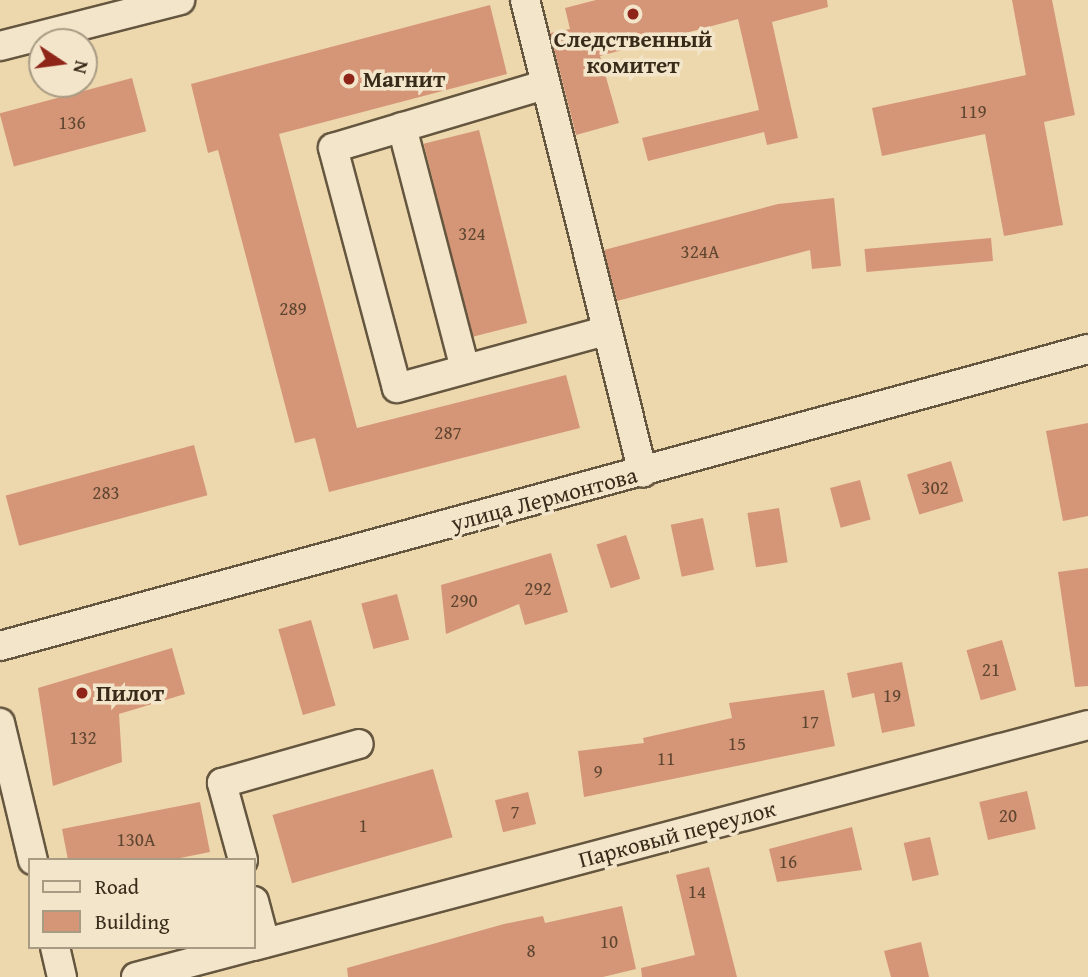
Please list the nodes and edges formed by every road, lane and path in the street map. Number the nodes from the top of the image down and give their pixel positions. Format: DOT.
graph roads {
  1 [pos="180,0"];
  2 [pos="525,0"];
  3 [pos="0,46"];
  4 [pos="544,85"];
  5 [pos="402,127"];
  6 [pos="606,331"];
  7 [pos="1088,349"];
  8 [pos="466,369"];
  9 [pos="642,473"];
  10 [pos="0,646"];
  11 [pos="0,723"];
  12 [pos="1088,725"];
  13 [pos="359,744"];
  14 [pos="33,858"];
  15 [pos="242,858"];
  16 [pos="256,945"];
  17 [pos="55,949"];
  18 [pos="241,949"];
  19 [pos="62,977"];
  20 [pos="136,977"];
  1 -- 3 [label="street"];
  2 -- 4 [label="street"];
  4 -- 5 [label="street"];
  4 -- 6 [label="street"];
  5 -- 8 [label="street"];
  5 -- 8 [label="street"];
  6 -- 8 [label="street"];
  6 -- 9 [label="street"];
  7 -- 9 [label="street, улица Лермонтова"];
  9 -- 10 [label="street, улица Лермонтова"];
  11 -- 14 [label="street"];
  12 -- 16 [label="street, Парковый переулок"];
  13 -- 15 [label="street"];
  17 -- 19 [label="street"];
  18 -- 20 [label="street, Парковый переулок"];
}
